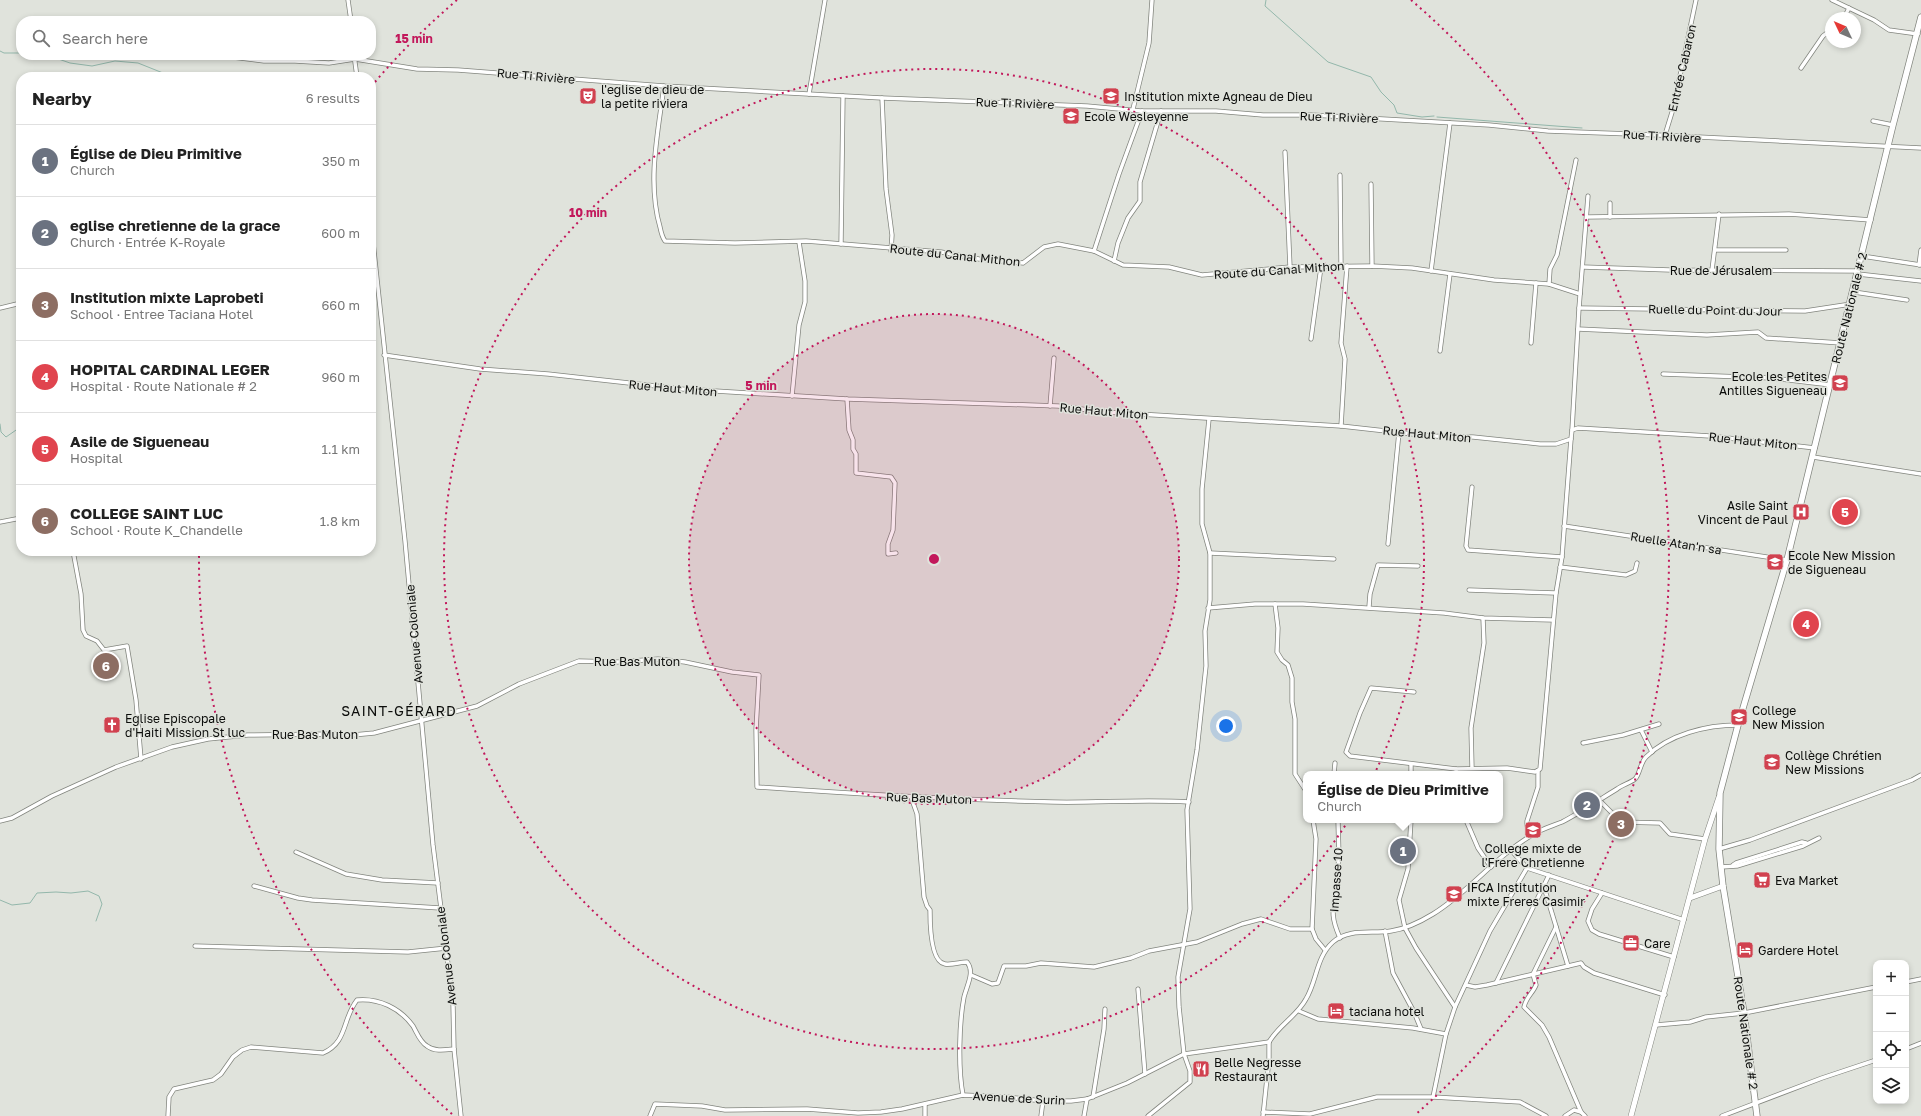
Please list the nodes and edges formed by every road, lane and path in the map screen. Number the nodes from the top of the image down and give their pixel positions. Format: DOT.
graph roads {
  1 [pos="348,0"];
  2 [pos="825,0"];
  3 [pos="1152,0"];
  4 [pos="1696,0"];
  5 [pos="1832,0"];
  6 [pos="1849,8"];
  7 [pos="1847,12"];
  8 [pos="350,16"];
  9 [pos="1921,17"];
  10 [pos="1825,34"];
  11 [pos="1918,34"];
  12 [pos="256,60"];
  13 [pos="342,60"];
  14 [pos="355,60"];
  15 [pos="370,60"];
  16 [pos="1801,68"];
  17 [pos="356,72"];
  18 [pos="664,86"];
  19 [pos="809,94"];
  20 [pos="843,96"];
  21 [pos="882,98"];
  22 [pos="1133,109"];
  23 [pos="1142,111"];
  24 [pos="1161,111"];
  25 [pos="1873,121"];
  26 [pos="1450,123"];
  27 [pos="1893,125"];
  28 [pos="1665,135"];
  29 [pos="1888,146"];
  30 [pos="1921,148"];
  31 [pos="1285,152"];
  32 [pos="1576,160"];
  33 [pos="1340,175"];
  34 [pos="1371,184"];
  35 [pos="1588,196"];
  36 [pos="1610,203"];
  37 [pos="1719,214"];
  38 [pos="1587,217"];
  39 [pos="1610,217"];
  40 [pos="1871,220"];
  41 [pos="799,242"];
  42 [pos="841,244"];
  43 [pos="891,250"];
  44 [pos="1714,250"];
  45 [pos="1786,250"];
  46 [pos="1921,250"];
  47 [pos="1094,251"];
  48 [pos="1862,256"];
  49 [pos="1114,261"];
  50 [pos="1920,265"];
  51 [pos="1341,266"];
  52 [pos="1348,266"];
  53 [pos="1372,266"];
  54 [pos="1290,267"];
  55 [pos="1321,267"];
  56 [pos="1583,267"];
  57 [pos="1712,270"];
  58 [pos="1431,271"];
  59 [pos="1858,273"];
  60 [pos="376,274"];
  61 [pos="1450,274"];
  62 [pos="1921,281"];
  63 [pos="1536,283"];
  64 [pos="1549,284"];
  65 [pos="1854,292"];
  66 [pos="1580,294"];
  67 [pos="1907,300"];
  68 [pos="16,304"];
  69 [pos="1851,304"];
  70 [pos="0,308"];
  71 [pos="1579,308"];
  72 [pos="1578,329"];
  73 [pos="1310,339"];
  74 [pos="1531,343"];
  75 [pos="1841,343"];
  76 [pos="1440,351"];
  77 [pos="384,355"];
  78 [pos="1054,358"];
  79 [pos="1662,374"];
  80 [pos="1831,385"];
  81 [pos="792,396"];
  82 [pos="847,399"];
  83 [pos="1050,406"];
  84 [pos="1209,419"];
  85 [pos="1341,426"];
  86 [pos="1572,430"];
  87 [pos="1399,432"];
  88 [pos="1571,439"];
  89 [pos="1815,448"];
  90 [pos="1813,458"];
  91 [pos="1921,474"];
  92 [pos="1472,487"];
  93 [pos="16,519"];
  94 [pos="0,522"];
  95 [pos="1564,526"];
  96 [pos="1388,544"];
  97 [pos="896,553"];
  98 [pos="1210,553"];
  99 [pos="74,556"];
  100 [pos="1562,557"];
  101 [pos="1334,559"];
  102 [pos="1787,560"];
  103 [pos="1637,563"];
  104 [pos="1418,566"];
  105 [pos="1560,567"];
  106 [pos="1469,590"];
  107 [pos="1556,593"];
  108 [pos="1275,604"];
  109 [pos="1208,608"];
  110 [pos="1369,608"];
  111 [pos="1483,618"];
  112 [pos="1553,620"];
  113 [pos="1414,692"];
  114 [pos="422,722"];
  115 [pos="1659,724"];
  116 [pos="1738,725"];
  117 [pos="1641,730"];
  118 [pos="1583,743"];
  119 [pos="1652,752"];
  120 [pos="141,759"];
  121 [pos="1335,763"];
  122 [pos="1411,764"];
  123 [pos="1472,768"];
  124 [pos="1334,771"];
  125 [pos="1411,771"];
  126 [pos="1450,771"];
  127 [pos="1460,771"];
  128 [pos="1538,771"];
  129 [pos="1921,775"];
  130 [pos="1303,786"];
  131 [pos="1720,793"];
  132 [pos="911,797"];
  133 [pos="1599,800"];
  134 [pos="1189,802"];
  135 [pos="0,821"];
  136 [pos="1313,823"];
  137 [pos="1338,823"];
  138 [pos="1411,823"];
  139 [pos="1467,823"];
  140 [pos="1532,834"];
  141 [pos="1819,838"];
  142 [pos="1705,839"];
  143 [pos="1720,849"];
  144 [pos="1511,850"];
  145 [pos="296,852"];
  146 [pos="1491,867"];
  147 [pos="1721,867"];
  148 [pos="1527,868"];
  149 [pos="1550,875"];
  150 [pos="438,883"];
  151 [pos="254,886"];
  152 [pos="1723,886"];
  153 [pos="1544,887"];
  154 [pos="1602,893"];
  155 [pos="1690,898"];
  156 [pos="440,908"];
  157 [pos="1684,920"];
  158 [pos="1556,927"];
  159 [pos="1405,928"];
  160 [pos="1312,929"];
  161 [pos="1385,931"];
  162 [pos="1340,938"];
  163 [pos="1183,944"];
  164 [pos="195,946"];
  165 [pos="447,948"];
  166 [pos="1325,950"];
  167 [pos="1674,957"];
  168 [pos="1568,966"];
  169 [pos="1533,974"];
  170 [pos="971,975"];
  171 [pos="1921,979"];
  172 [pos="1909,981"];
  173 [pos="1496,983"];
  174 [pos="1466,985"];
  175 [pos="1873,988"];
  176 [pos="1138,990"];
  177 [pos="1665,995"];
  178 [pos="1455,1007"];
  179 [pos="1105,1009"];
  180 [pos="1299,1011"];
  181 [pos="1744,1013"];
  182 [pos="1656,1025"];
  183 [pos="1421,1029"];
  184 [pos="1446,1034"];
  185 [pos="1269,1042"];
  186 [pos="1921,1043"];
  187 [pos="1909,1048"];
  188 [pos="454,1049"];
  189 [pos="1184,1054"];
  190 [pos="1873,1061"];
  191 [pos="1145,1074"];
  192 [pos="963,1095"];
  193 [pos="1092,1097"];
  194 [pos="1433,1097"];
  195 [pos="1087,1099"];
  196 [pos="1043,1101"];
  197 [pos="1756,1104"];
  198 [pos="925,1105"];
  199 [pos="1581,1112"];
  200 [pos="1263,1114"];
  201 [pos="168,1116"];
  202 [pos="461,1116"];
  203 [pos="650,1116"];
  204 [pos="925,1116"];
  205 [pos="1041,1116"];
  206 [pos="1084,1116"];
  207 [pos="1148,1116"];
  208 [pos="1546,1116"];
  209 [pos="1565,1116"];
  210 [pos="1585,1116"];
  211 [pos="1631,1116"];
  212 [pos="1722,1116"];
  213 [pos="1757,1116"];
  1 -- 8 [label="street"];
  2 -- 19 [label="street"];
  3 -- 22 [label="street"];
  4 -- 28 [label="street, Entrée Cabaron"];
  5 -- 6 [label="street"];
  6 -- 7 [label="street"];
  6 -- 11 [label="street"];
  9 -- 11 [label="main road, Route Nationale # 2"];
  10 -- 16 [label="street"];
  11 -- 27 [label="main road, Route Nationale # 2"];
  12 -- 13 [label="street, Rue Ti Rivière"];
  14 -- 17 [label="street"];
  15 -- 18 [label="street, Rue Ti Rivière"];
  18 -- 19 [label="street, Rue Ti Rivière"];
  18 -- 41 [label="street, Route du Canal Mithon"];
  19 -- 20 [label="street, Rue Ti Rivière"];
  20 -- 21 [label="street, Rue Ti Rivière"];
  20 -- 42 [label="street"];
  21 -- 22 [label="street, Rue Ti Rivière"];
  21 -- 43 [label="street"];
  22 -- 23 [label="street, Rue Ti Rivière"];
  23 -- 24 [label="street, Rue Ti Rivière"];
  23 -- 47 [label="street"];
  24 -- 26 [label="street, Rue Ti Rivière"];
  24 -- 49 [label="street"];
  25 -- 27 [label="street"];
  26 -- 28 [label="street, Rue Ti Rivière"];
  26 -- 58 [label="street"];
  27 -- 29 [label="main road, Route Nationale # 2"];
  28 -- 29 [label="street, Rue Ti Rivière"];
  29 -- 30 [label="street, Rue Ti Rivière"];
  29 -- 40 [label="main road, Route Nationale # 2"];
  31 -- 54 [label="street"];
  32 -- 64 [label="street"];
  33 -- 51 [label="street"];
  34 -- 53 [label="street"];
  35 -- 38 [label="street"];
  36 -- 39 [label="street"];
  37 -- 39 [label="street"];
  37 -- 40 [label="street"];
  37 -- 44 [label="street"];
  38 -- 39 [label="street"];
  38 -- 56 [label="street"];
  40 -- 48 [label="main road, Route Nationale # 2"];
  41 -- 42 [label="street, Route du Canal Mithon"];
  41 -- 81 [label="street"];
  42 -- 43 [label="street, Route du Canal Mithon"];
  43 -- 47 [label="street, Route du Canal Mithon"];
  44 -- 45 [label="street"];
  44 -- 57 [label="street"];
  46 -- 50 [label="street"];
  47 -- 49 [label="street, Route du Canal Mithon"];
  48 -- 50 [label="street"];
  48 -- 59 [label="main road, Route Nationale # 2"];
  49 -- 54 [label="street, Route du Canal Mithon"];
  51 -- 52 [label="street, Route du Canal Mithon"];
  51 -- 55 [label="street, Route du Canal Mithon"];
  52 -- 53 [label="street, Route du Canal Mithon"];
  52 -- 85 [label="street"];
  53 -- 58 [label="street, Route du Canal Mithon"];
  54 -- 55 [label="street, Route du Canal Mithon"];
  55 -- 73 [label="street"];
  56 -- 57 [label="street, Rue de Jérusalem"];
  56 -- 66 [label="street"];
  57 -- 59 [label="street, Rue de Jérusalem"];
  58 -- 61 [label="street, Route du Canal Mithon"];
  59 -- 62 [label="street, Rue de Jérusalem"];
  59 -- 65 [label="main road, Route Nationale # 2"];
  60 -- 77 [label="street, Avenue Coloniale"];
  61 -- 63 [label="street, Route du Canal Mithon"];
  61 -- 76 [label="street"];
  63 -- 64 [label="street, Route du Canal Mithon"];
  63 -- 74 [label="street"];
  64 -- 66 [label="street, Route du Canal Mithon"];
  65 -- 67 [label="street"];
  65 -- 69 [label="main road, Route Nationale # 2"];
  66 -- 71 [label="street"];
  68 -- 70 [label="street"];
  69 -- 71 [label="street, Ruelle du Point du Jour"];
  69 -- 75 [label="main road, Route Nationale # 2"];
  71 -- 72 [label="street"];
  72 -- 75 [label="street"];
  72 -- 86 [label="street"];
  75 -- 80 [label="main road, Route Nationale # 2"];
  77 -- 81 [label="street, Rue Haut Miton"];
  77 -- 114 [label="street, Avenue Coloniale"];
  78 -- 83 [label="street"];
  79 -- 80 [label="street"];
  80 -- 89 [label="main road, Route Nationale # 2"];
  81 -- 82 [label="street, Rue Haut Miton"];
  82 -- 83 [label="street, Rue Haut Miton"];
  82 -- 97 [label="street"];
  83 -- 84 [label="street, Rue Haut Miton"];
  84 -- 85 [label="street, Rue Haut Miton"];
  84 -- 98 [label="street"];
  85 -- 87 [label="street, Rue Haut Miton"];
  86 -- 88 [label="street"];
  86 -- 89 [label="street, Rue Haut Miton"];
  87 -- 88 [label="street, Rue Haut Miton"];
  87 -- 96 [label="street"];
  88 -- 95 [label="street"];
  89 -- 90 [label="main road, Route Nationale # 2"];
  90 -- 91 [label="street"];
  90 -- 102 [label="main road, Route Nationale # 2"];
  92 -- 100 [label="street"];
  93 -- 94 [label="street"];
  95 -- 100 [label="street"];
  95 -- 102 [label="street, Ruelle Atan'n sa"];
  98 -- 101 [label="street"];
  98 -- 109 [label="street"];
  99 -- 120 [label="street"];
  100 -- 105 [label="street"];
  102 -- 116 [label="main road, Route Nationale # 2"];
  103 -- 105 [label="street"];
  104 -- 110 [label="street"];
  105 -- 107 [label="street"];
  106 -- 107 [label="street"];
  107 -- 112 [label="street"];
  108 -- 109 [label="street"];
  108 -- 110 [label="street"];
  108 -- 130 [label="street"];
  109 -- 134 [label="street"];
  110 -- 111 [label="street"];
  111 -- 112 [label="street"];
  111 -- 123 [label="street"];
  112 -- 128 [label="street"];
  113 -- 122 [label="street"];
  114 -- 120 [label="street, Rue Bas Muton"];
  114 -- 132 [label="street, Rue Bas Muton"];
  114 -- 150 [label="street, Avenue Coloniale"];
  115 -- 117 [label="street"];
  116 -- 119 [label="street"];
  116 -- 131 [label="main road, Route Nationale # 2"];
  117 -- 118 [label="street"];
  117 -- 119 [label="street"];
  119 -- 133 [label="street"];
  120 -- 135 [label="street, Rue Bas Muton"];
  121 -- 124 [label="street"];
  122 -- 125 [label="street"];
  122 -- 126 [label="street"];
  123 -- 127 [label="street"];
  123 -- 128 [label="street"];
  128 -- 140 [label="street"];
  129 -- 143 [label="street"];
  131 -- 142 [label="main road"];
  131 -- 143 [label="main road, Route Nationale # 2"];
  132 -- 134 [label="street, Rue Bas Muton"];
  132 -- 170 [label="street"];
  133 -- 140 [label="street"];
  133 -- 142 [label="street"];
  134 -- 163 [label="street"];
  136 -- 160 [label="street"];
  137 -- 162 [label="street, Impasse 10"];
  138 -- 159 [label="street"];
  139 -- 146 [label="street"];
  140 -- 144 [label="street"];
  141 -- 147 [label="street"];
  142 -- 155 [label="main road"];
  143 -- 147 [label="main road, Route Nationale # 2"];
  144 -- 146 [label="street"];
  144 -- 148 [label="street"];
  145 -- 150 [label="street"];
  146 -- 159 [label="street"];
  147 -- 152 [label="main road, Route Nationale # 2"];
  148 -- 149 [label="street"];
  148 -- 174 [label="street"];
  149 -- 153 [label="street"];
  149 -- 154 [label="street"];
  150 -- 156 [label="street, Avenue Coloniale"];
  151 -- 156 [label="street"];
  152 -- 155 [label="main road"];
  152 -- 181 [label="main road, Route Nationale # 2"];
  153 -- 158 [label="street"];
  153 -- 173 [label="street"];
  154 -- 157 [label="street"];
  154 -- 167 [label="street"];
  155 -- 157 [label="main road"];
  156 -- 165 [label="street, Avenue Coloniale"];
  157 -- 167 [label="main road"];
  158 -- 168 [label="street"];
  158 -- 169 [label="street"];
  159 -- 161 [label="street"];
  159 -- 178 [label="street"];
  160 -- 163 [label="street"];
  160 -- 166 [label="street"];
  161 -- 162 [label="street"];
  161 -- 183 [label="street"];
  162 -- 166 [label="street"];
  163 -- 170 [label="street"];
  163 -- 189 [label="street"];
  164 -- 165 [label="street"];
  165 -- 188 [label="street, Avenue Coloniale"];
  166 -- 180 [label="street"];
  167 -- 177 [label="main road"];
  168 -- 169 [label="street"];
  168 -- 177 [label="street"];
  169 -- 173 [label="street"];
  169 -- 199 [label="street"];
  170 -- 192 [label="street"];
  171 -- 172 [label="street"];
  173 -- 174 [label="street"];
  174 -- 178 [label="street"];
  175 -- 181 [label="street"];
  176 -- 191 [label="street"];
  177 -- 182 [label="main road"];
  178 -- 184 [label="street"];
  179 -- 193 [label="street"];
  180 -- 183 [label="street"];
  180 -- 185 [label="street"];
  181 -- 182 [label="street"];
  181 -- 197 [label="main road, Route Nationale # 2"];
  182 -- 211 [label="main road"];
  183 -- 184 [label="street"];
  184 -- 194 [label="street"];
  185 -- 189 [label="street, Avenue de Surin"];
  185 -- 200 [label="street"];
  186 -- 187 [label="street"];
  188 -- 201 [label="street"];
  188 -- 202 [label="street, Avenue Coloniale"];
  189 -- 191 [label="street, Avenue de Surin"];
  189 -- 207 [label="street"];
  190 -- 197 [label="street"];
  191 -- 193 [label="street, Avenue de Surin"];
  192 -- 196 [label="street, Avenue de Surin"];
  192 -- 198 [label="street, Avenue de Surin"];
  193 -- 195 [label="street, Avenue de Surin"];
  194 -- 200 [label="street"];
  194 -- 208 [label="street"];
  195 -- 196 [label="street, Avenue de Surin"];
  195 -- 206 [label="street"];
  196 -- 205 [label="street"];
  197 -- 212 [label="street"];
  197 -- 213 [label="main road, Route Nationale # 2"];
  198 -- 203 [label="street, Avenue de Surin"];
  198 -- 204 [label="street"];
  199 -- 209 [label="street"];
  199 -- 210 [label="street"];
}
